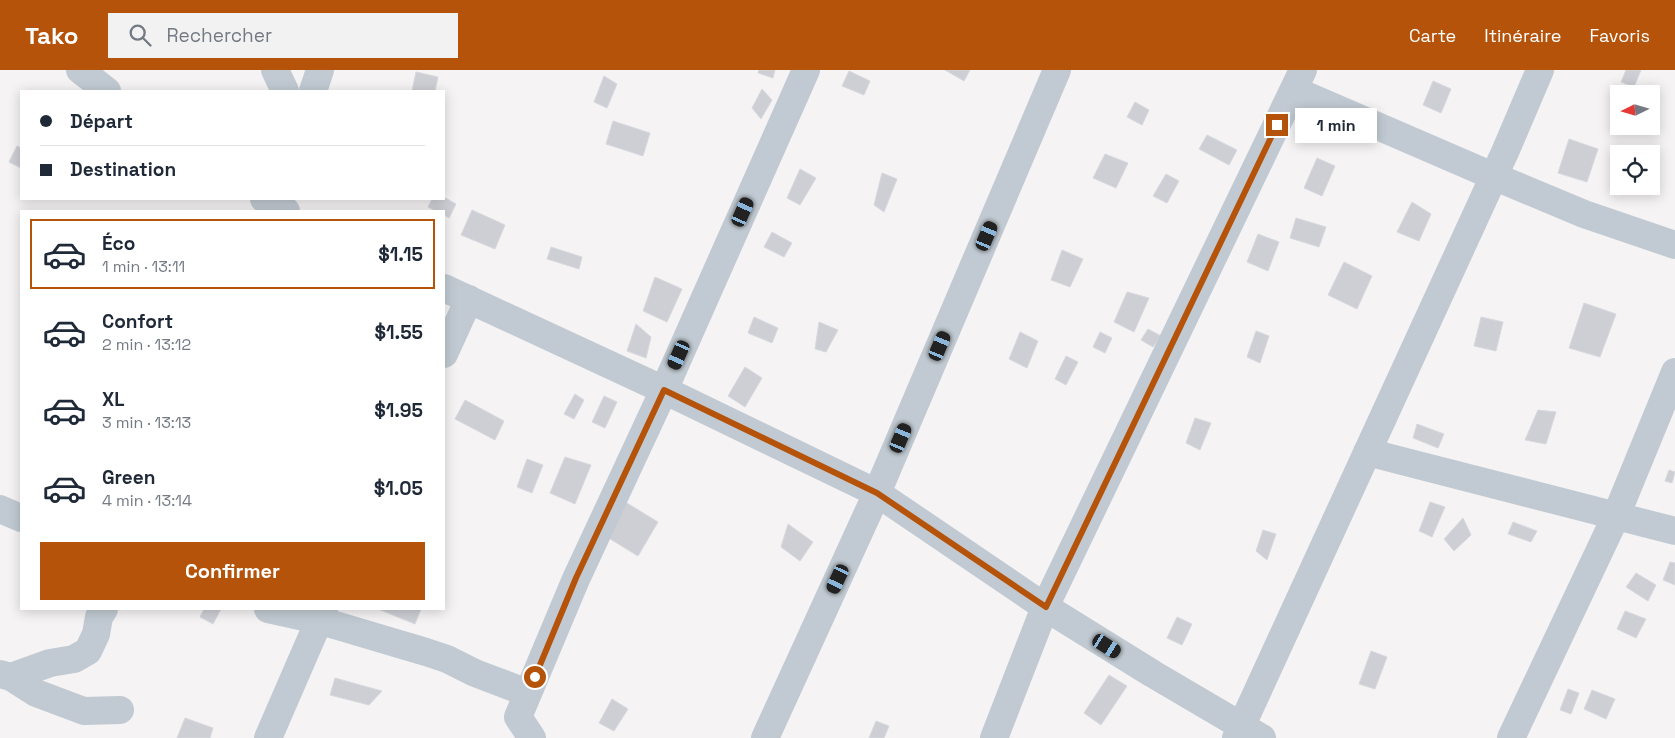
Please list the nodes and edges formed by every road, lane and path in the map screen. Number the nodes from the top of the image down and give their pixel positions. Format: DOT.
graph roads {
  1 [pos="80,70"];
  2 [pos="275,70"];
  3 [pos="320,70"];
  4 [pos="806,70"];
  5 [pos="1057,70"];
  6 [pos="1540,70"];
  7 [pos="1298,80"];
  8 [pos="106,90"];
  9 [pos="285,90"];
  10 [pos="313,90"];
  11 [pos="1493,176"];
  12 [pos="1675,245"];
  13 [pos="445,288"];
  14 [pos="469,300"];
  15 [pos="445,352"];
  16 [pos="1675,372"];
  17 [pos="664,390"];
  18 [pos="1367,452"];
  19 [pos="877,493"];
  20 [pos="0,510"];
  21 [pos="1616,516"];
  22 [pos="20,518"];
  23 [pos="1675,531"];
  24 [pos="1046,607"];
  25 [pos="103,610"];
  26 [pos="279,610"];
  27 [pos="321,614"];
  28 [pos="5,675"];
  29 [pos="528,693"];
  30 [pos="120,710"];
  31 [pos="1246,734"];
  32 [pos="765,737"];
  33 [pos="268,738"];
  34 [pos="532,738"];
  35 [pos="994,738"];
  36 [pos="1511,738"];
  1 -- 8 [label="street"];
  2 -- 9 [label="street"];
  3 -- 10 [label="street"];
  4 -- 17 [label="street"];
  5 -- 19 [label="street"];
  6 -- 11 [label="street"];
  7 -- 11 [label="street"];
  7 -- 24 [label="street"];
  11 -- 12 [label="street"];
  11 -- 18 [label="street"];
  13 -- 14 [label="street"];
  14 -- 15 [label="street"];
  14 -- 17 [label="street"];
  16 -- 21 [label="street"];
  17 -- 19 [label="street"];
  17 -- 29 [label="street"];
  18 -- 21 [label="street"];
  18 -- 31 [label="street"];
  19 -- 24 [label="street"];
  19 -- 32 [label="street"];
  20 -- 22 [label="street"];
  21 -- 23 [label="street"];
  21 -- 36 [label="street"];
  24 -- 31 [label="street"];
  24 -- 35 [label="street"];
  25 -- 28 [label="street"];
  26 -- 27 [label="street"];
  27 -- 29 [label="street"];
  27 -- 33 [label="street"];
  28 -- 30 [label="street"];
  29 -- 34 [label="street"];
}
